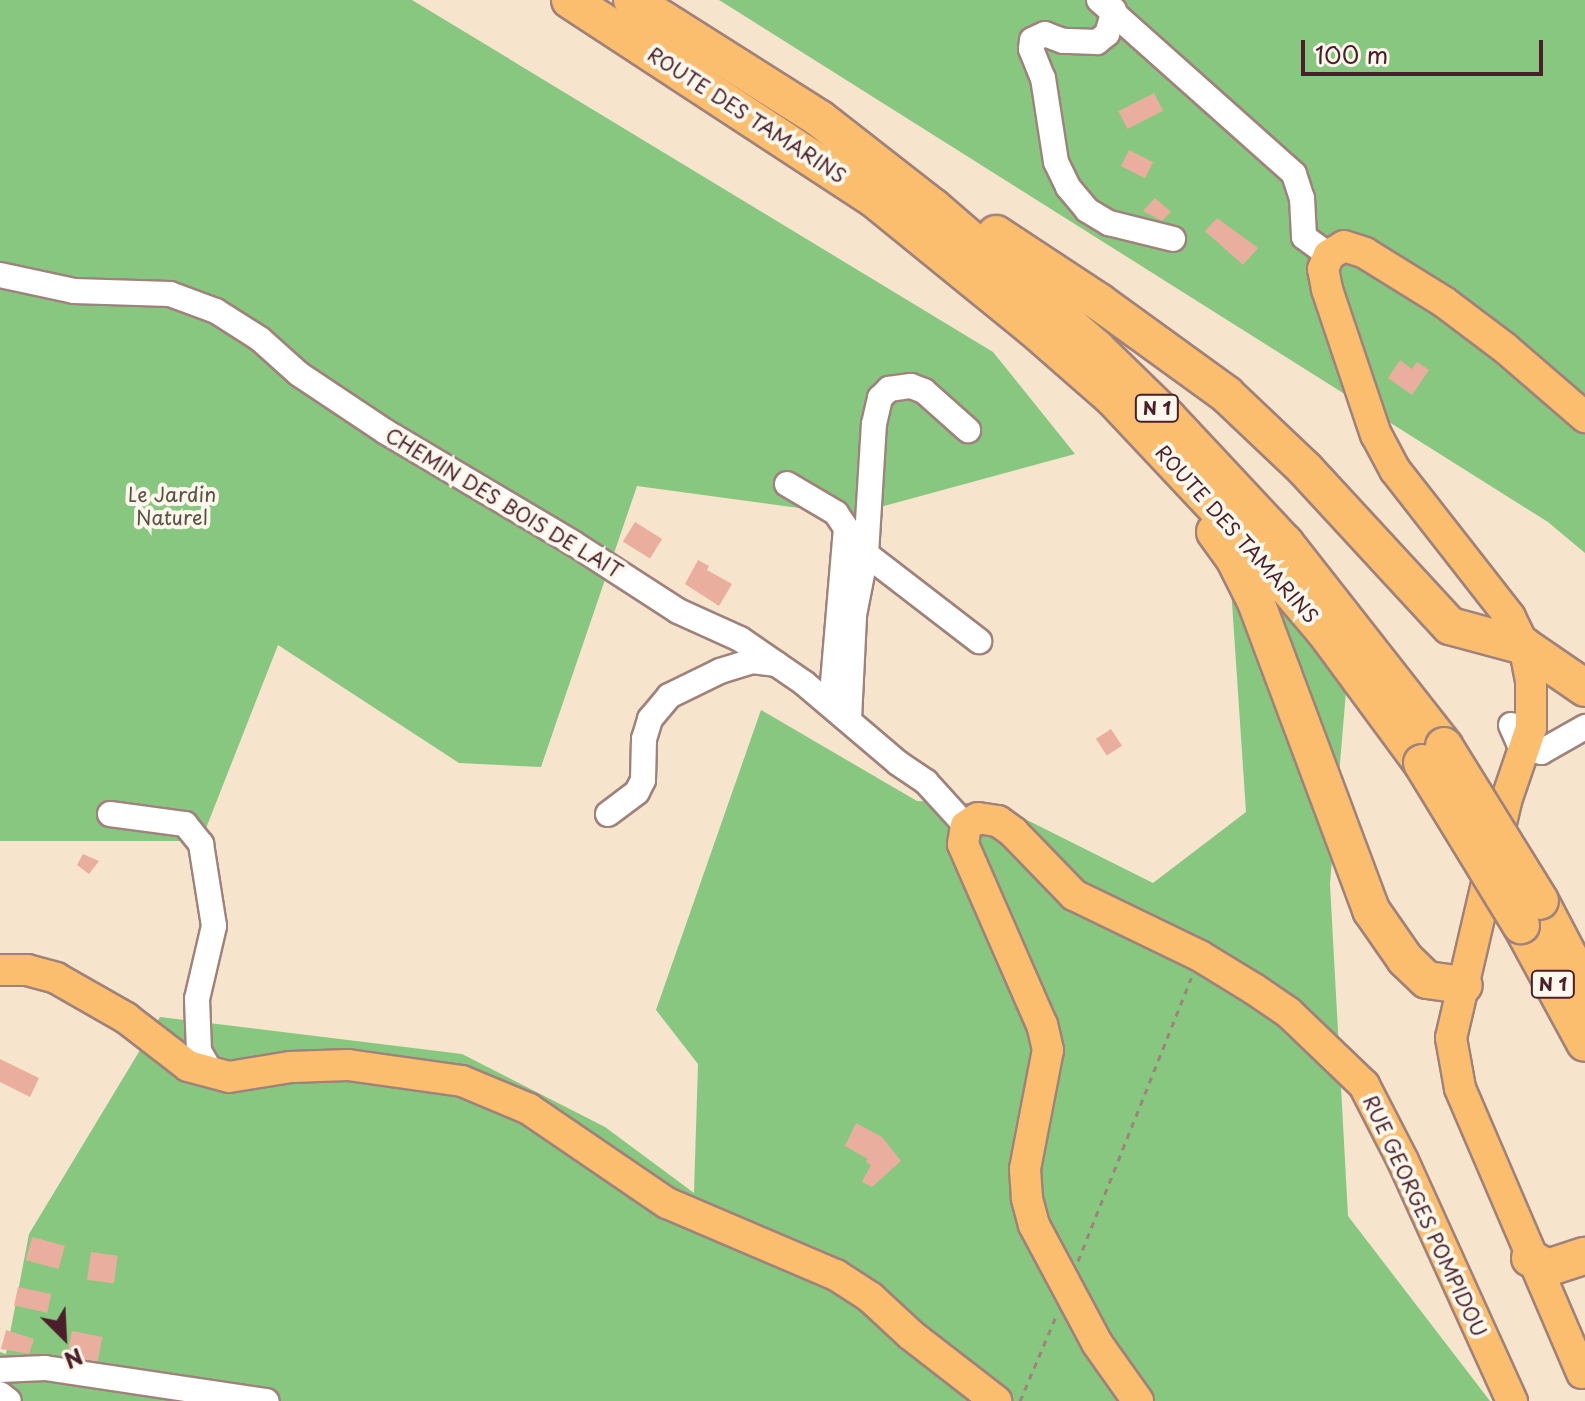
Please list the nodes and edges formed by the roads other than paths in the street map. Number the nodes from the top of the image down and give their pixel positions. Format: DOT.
graph roads {
  1 [pos="570,0"];
  2 [pos="632,0"];
  3 [pos="1106,5"];
  4 [pos="820,119"];
  5 [pos="1173,239"];
  6 [pos="1329,255"];
  7 [pos="0,275"];
  8 [pos="1033,328"];
  9 [pos="1585,417"];
  10 [pos="968,430"];
  11 [pos="787,484"];
  12 [pos="866,554"];
  13 [pos="979,641"];
  14 [pos="1514,644"];
  15 [pos="777,664"];
  16 [pos="1572,678"];
  17 [pos="1585,702"];
  18 [pos="840,712"];
  19 [pos="1585,727"];
  20 [pos="1519,737"];
  21 [pos="1433,754"];
  22 [pos="110,814"];
  23 [pos="608,814"];
  24 [pos="966,826"];
  25 [pos="1530,913"];
  26 [pos="0,970"];
  27 [pos="1464,985"];
  28 [pos="1585,987"];
  29 [pos="1585,1043"];
  30 [pos="211,1072"];
  31 [pos="1585,1256"];
  32 [pos="1539,1263"];
  33 [pos="0,1370"];
  34 [pos="1582,1387"];
  35 [pos="0,1394"];
  36 [pos="9,1401"];
  37 [pos="267,1401"];
  38 [pos="996,1401"];
  39 [pos="1138,1401"];
  40 [pos="1512,1401"];
  1 -- 8 [label="highway, ROUTE DES TAMARINS / N 1"];
  2 -- 4 [label="highway, ROUTE DES TAMARINS / N 1"];
  3 -- 5 [label="street"];
  3 -- 6 [label="street"];
  4 -- 14 [label="highway"];
  4 -- 21 [label="highway, ROUTE DES TAMARINS / N 1"];
  6 -- 9 [label="main road"];
  6 -- 14 [label="main road"];
  7 -- 15 [label="street, CHEMIN DES BOIS DE LAIT"];
  8 -- 21 [label="highway, ROUTE DES TAMARINS / N 1"];
  8 -- 27 [label="highway"];
  10 -- 12 [label="street"];
  11 -- 18 [label="street"];
  12 -- 13 [label="street"];
  12 -- 18 [label="street"];
  14 -- 16 [label="highway"];
  14 -- 20 [label="main road"];
  15 -- 18 [label="street, CHEMIN DES BOIS DE LAIT"];
  15 -- 23 [label="street"];
  16 -- 17 [label="street"];
  18 -- 24 [label="street, CHEMIN DES BOIS DE LAIT"];
  19 -- 20 [label="street"];
  20 -- 27 [label="main road"];
  21 -- 25 [label="highway, ROUTE DES TAMARINS / N 1, bridge"];
  22 -- 30 [label="street"];
  24 -- 39 [label="main road"];
  24 -- 40 [label="main road, RUE GEORGES POMPIDOU"];
  25 -- 28 [label="highway, ROUTE DES TAMARINS / N 1"];
  25 -- 29 [label="highway, ROUTE DES TAMARINS / N 1"];
  26 -- 30 [label="main road"];
  27 -- 32 [label="main road"];
  30 -- 38 [label="main road"];
  31 -- 32 [label="highway"];
  32 -- 34 [label="main road"];
  33 -- 37 [label="street"];
  35 -- 36 [label="street"];
}
